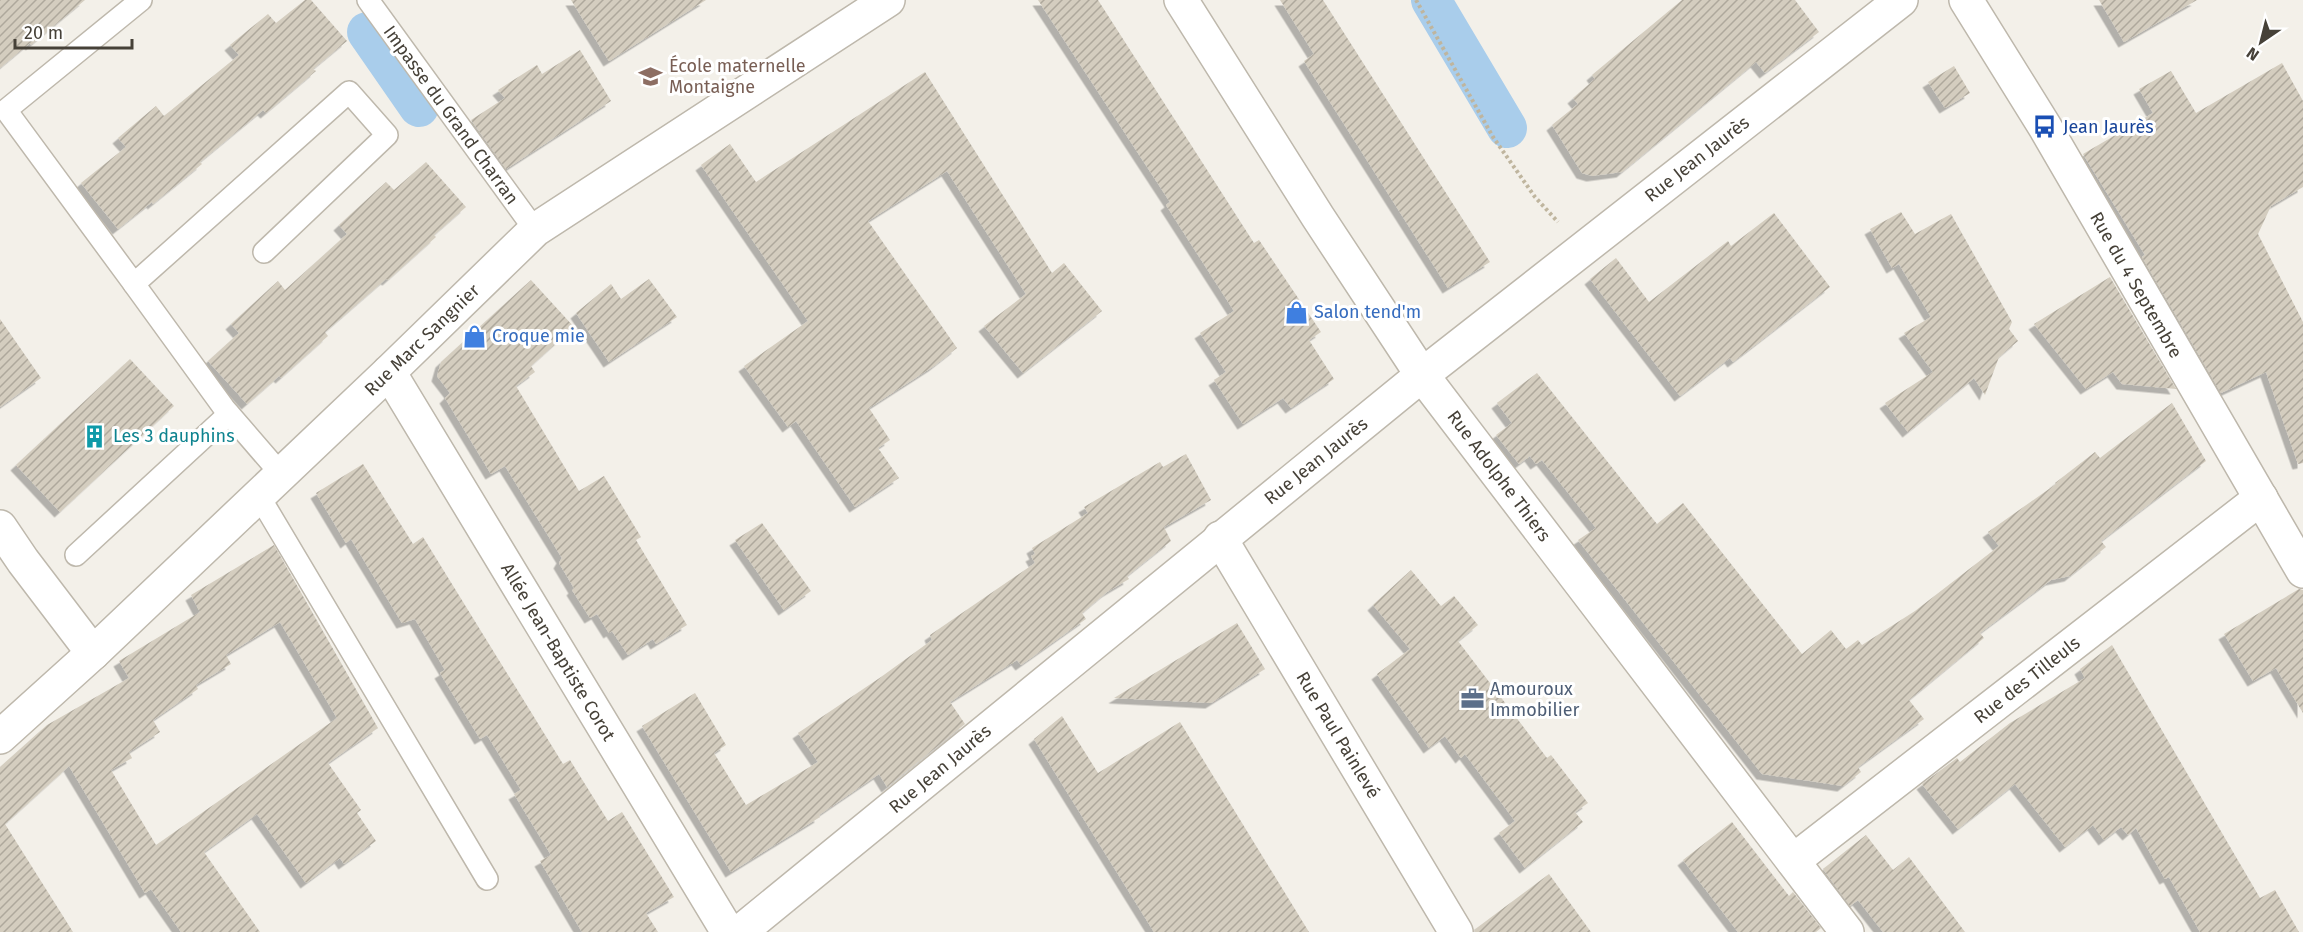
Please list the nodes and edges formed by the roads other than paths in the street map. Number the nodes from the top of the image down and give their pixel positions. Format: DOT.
graph roads {
  1 [pos="141,0"];
  2 [pos="368,0"];
  3 [pos="888,0"];
  4 [pos="1181,0"];
  5 [pos="1901,0"];
  6 [pos="1966,0"];
  7 [pos="535,231"];
  8 [pos="264,252"];
  9 [pos="134,284"];
  10 [pos="389,372"];
  11 [pos="1422,375"];
  12 [pos="229,414"];
  13 [pos="270,485"];
  14 [pos="2261,498"];
  15 [pos="0,527"];
  16 [pos="1220,538"];
  17 [pos="76,555"];
  18 [pos="2303,571"];
  19 [pos="93,653"];
  20 [pos="0,737"];
  21 [pos="1793,861"];
  22 [pos="487,879"];
  23 [pos="728,932"];
  24 [pos="740,932"];
  25 [pos="1456,932"];
  26 [pos="1846,932"];
  1 -- 9 [label="lane"];
  2 -- 7 [label="lane, Impasse du Grand Charran"];
  3 -- 7 [label="street, Rue Marc Sangnier"];
  4 -- 11 [label="street, Rue Adolphe Thiers"];
  5 -- 11 [label="street, Rue Jean Jaurès"];
  6 -- 14 [label="street, Rue du 4 Septembre"];
  7 -- 10 [label="street, Rue Marc Sangnier"];
  8 -- 9 [label="lane"];
  9 -- 12 [label="lane"];
  10 -- 13 [label="street, Rue Marc Sangnier"];
  10 -- 23 [label="street, Allée Jean-Baptiste Corot"];
  11 -- 16 [label="street, Rue Jean Jaurès"];
  11 -- 21 [label="street, Rue Adolphe Thiers"];
  12 -- 13 [label="lane"];
  12 -- 17 [label="lane"];
  13 -- 19 [label="street, Rue Marc Sangnier"];
  13 -- 22 [label="lane"];
  14 -- 18 [label="street, Rue du 4 Septembre"];
  14 -- 21 [label="street, Rue des Tilleuls"];
  15 -- 19 [label="street"];
  16 -- 24 [label="street, Rue Jean Jaurès"];
  16 -- 25 [label="street, Rue Paul Painlevé"];
  19 -- 20 [label="street, Rue Marc Sangnier"];
  21 -- 26 [label="street, Rue Adolphe Thiers"];
}
